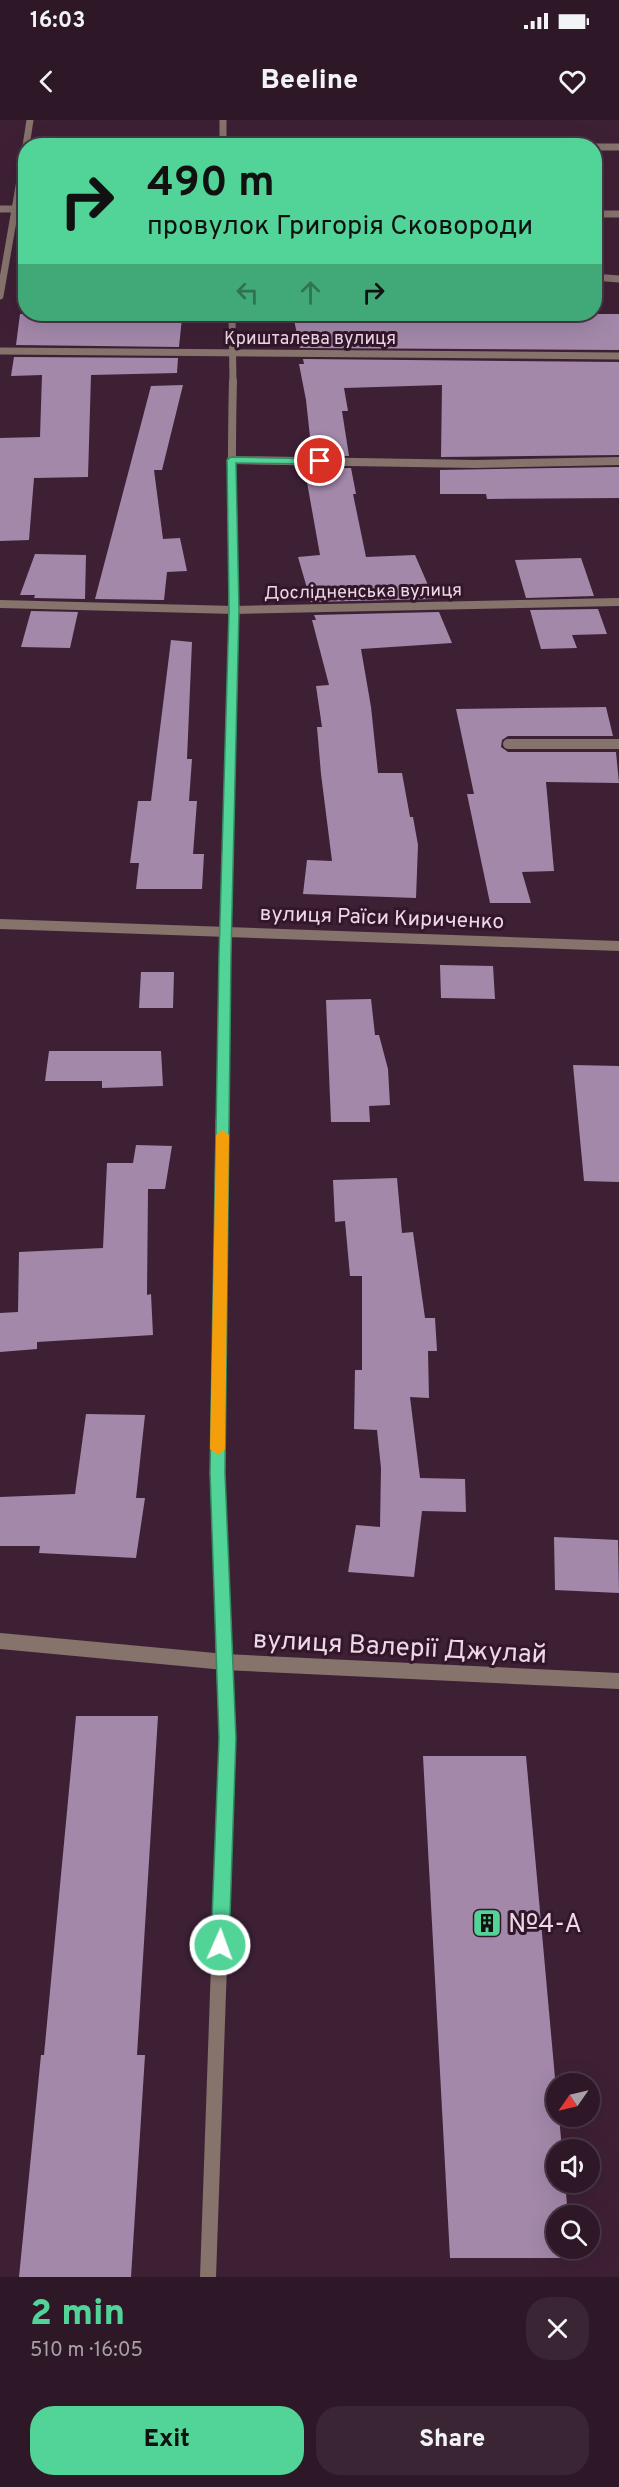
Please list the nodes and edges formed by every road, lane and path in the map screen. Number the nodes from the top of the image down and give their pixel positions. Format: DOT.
graph roads {
  1 [pos="30,120"];
  2 [pos="223,120"];
  3 [pos="27,138"];
  4 [pos="223,138"];
  5 [pos="602,147"];
  6 [pos="619,147"];
  7 [pos="18,196"];
  8 [pos="0,209"];
  9 [pos="16,209"];
  10 [pos="602,213"];
  11 [pos="619,214"];
  12 [pos="602,278"];
  13 [pos="619,279"];
  14 [pos="0,296"];
  15 [pos="232,321"];
  16 [pos="0,351"];
  17 [pos="234,354"];
  18 [pos="619,356"];
  19 [pos="231,460"];
  20 [pos="619,461"];
  21 [pos="619,602"];
  22 [pos="0,604"];
  23 [pos="234,610"];
  24 [pos="508,744"];
  25 [pos="619,744"];
  26 [pos="0,924"];
  27 [pos="225,932"];
  28 [pos="619,946"];
  29 [pos="0,1641"];
  30 [pos="225,1662"];
  31 [pos="619,1681"];
  32 [pos="208,2277"];
  1 -- 3 [label="street"];
  2 -- 4 [label="street"];
  5 -- 6 [label="street"];
  7 -- 9 [label="street"];
  8 -- 9 [label="street"];
  9 -- 14 [label="street"];
  10 -- 11 [label="street"];
  12 -- 13 [label="street"];
  15 -- 17 [label="street"];
  16 -- 17 [label="street, Кришталева вулиця"];
  17 -- 18 [label="street, Кришталева вулиця"];
  17 -- 19 [label="street"];
  19 -- 20 [label="street"];
  19 -- 23 [label="street"];
  21 -- 23 [label="street, Дослідненська вулиця"];
  22 -- 23 [label="street, Дослідненська вулиця"];
  23 -- 27 [label="street"];
  24 -- 25 [label="street"];
  26 -- 27 [label="street, вулиця Раїси Кириченко"];
  27 -- 28 [label="street, вулиця Раїси Кириченко"];
  27 -- 30 [label="street"];
  29 -- 30 [label="street, вулиця Валерії Джулай"];
  30 -- 31 [label="street, вулиця Валерії Джулай"];
  30 -- 32 [label="street"];
}
